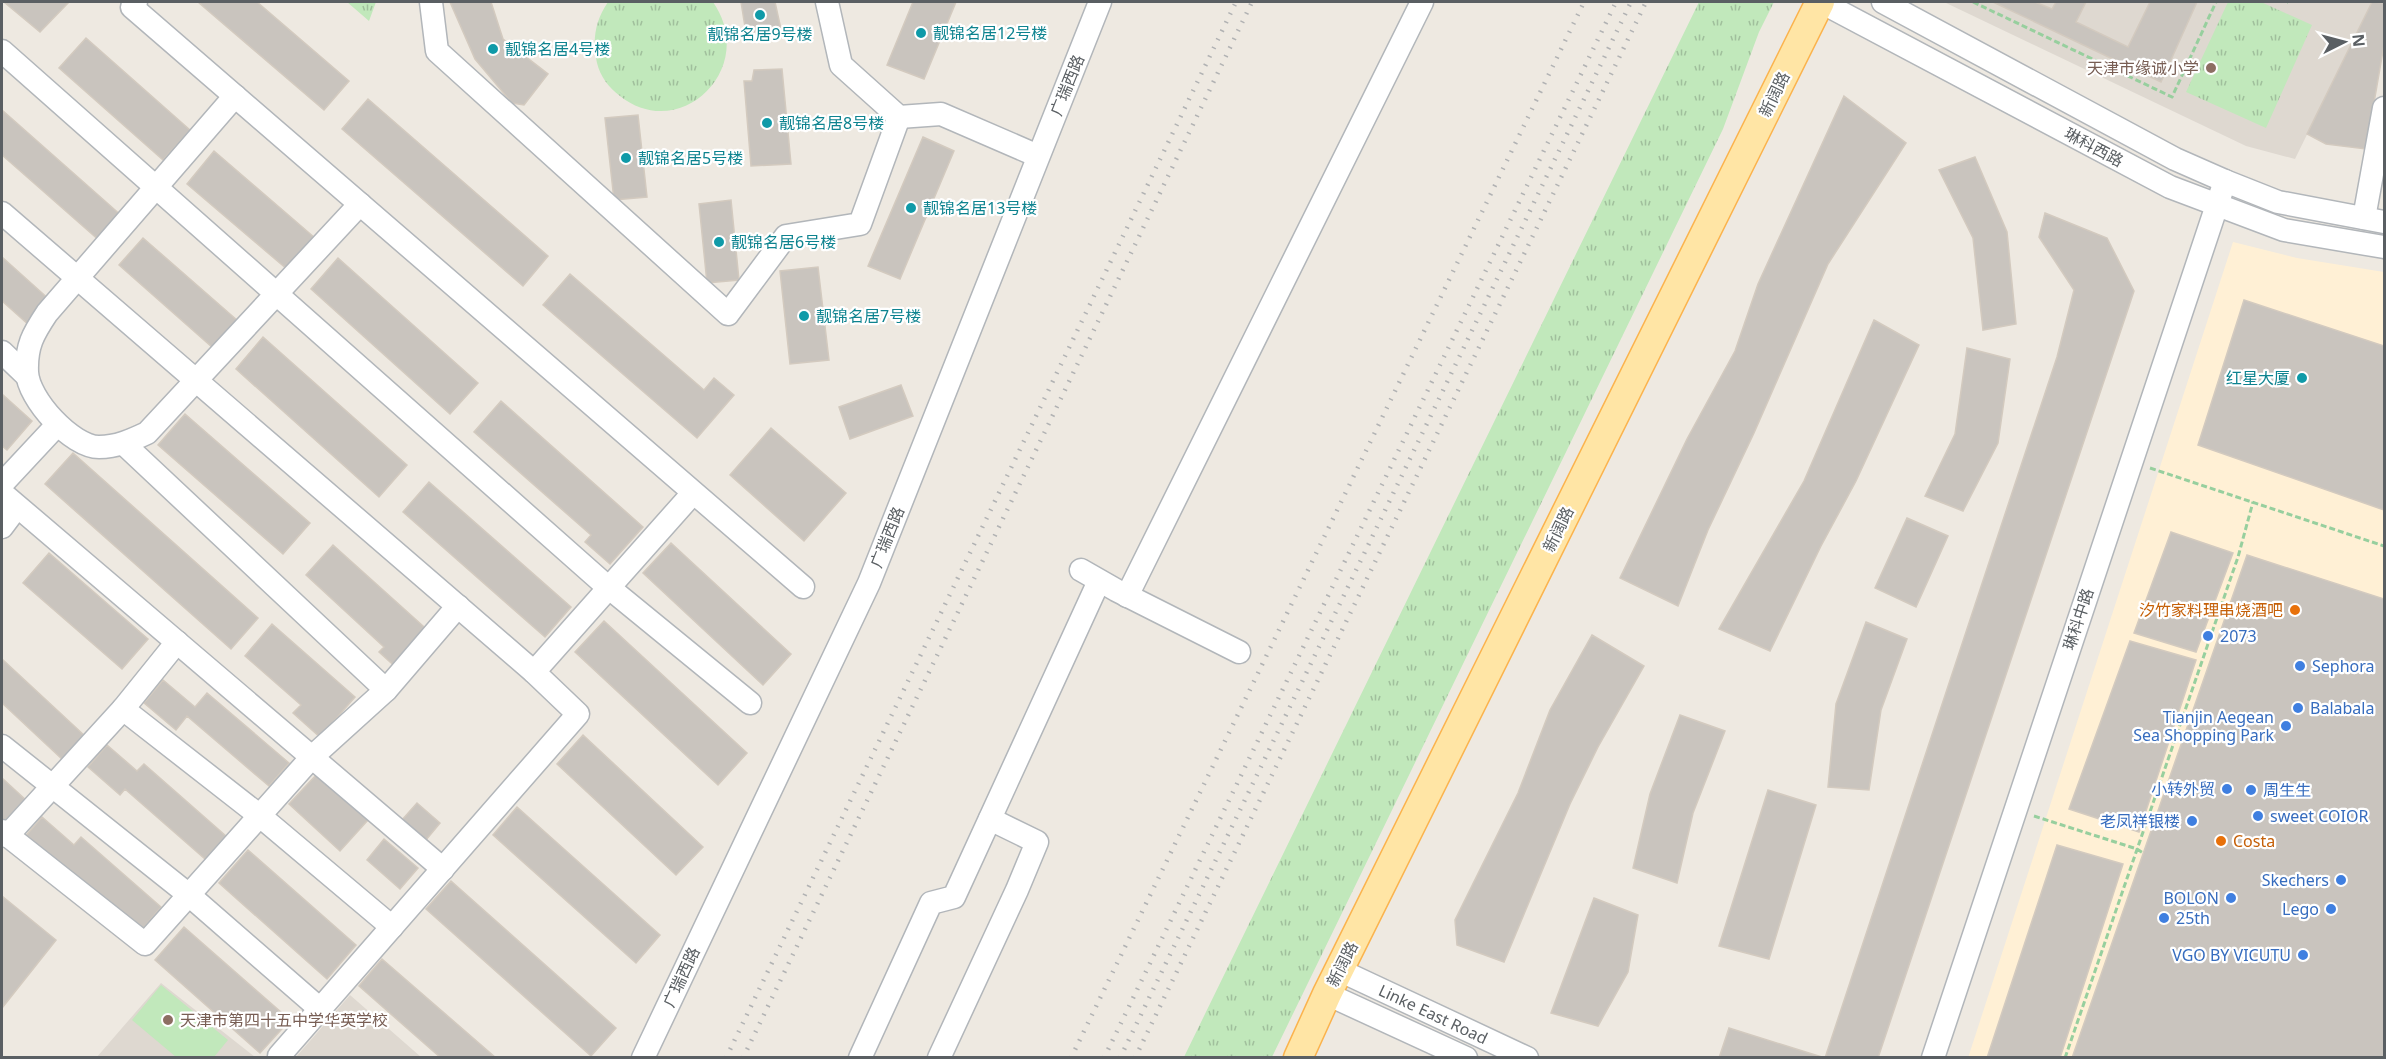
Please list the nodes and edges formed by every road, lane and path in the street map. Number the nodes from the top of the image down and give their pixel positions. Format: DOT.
graph roads {
  1 [pos="136,2"];
  2 [pos="431,2"];
  3 [pos="827,2"];
  4 [pos="1100,2"];
  5 [pos="1422,2"];
  6 [pos="1821,2"];
  7 [pos="1883,2"];
  8 [pos="1973,2"];
  9 [pos="2216,2"];
  10 [pos="2,51"];
  11 [pos="235,96"];
  12 [pos="2385,108"];
  13 [pos="899,117"];
  14 [pos="1038,156"];
  15 [pos="2229,183"];
  16 [pos="156,188"];
  17 [pos="360,204"];
  18 [pos="2221,206"];
  19 [pos="2,213"];
  20 [pos="2374,220"];
  21 [pos="2385,247"];
  22 [pos="78,278"];
  23 [pos="276,294"];
  24 [pos="2,352"];
  25 [pos="26,375"];
  26 [pos="196,380"];
  27 [pos="57,424"];
  28 [pos="124,444"];
  29 [pos="2140,465"];
  30 [pos="2,484"];
  31 [pos="693,493"];
  32 [pos="9,500"];
  33 [pos="2253,502"];
  34 [pos="2,527"];
  35 [pos="2385,546"];
  36 [pos="802,587"];
  37 [pos="609,588"];
  38 [pos="1127,596"];
  39 [pos="458,606"];
  40 [pos="177,642"];
  41 [pos="1239,652"];
  42 [pos="534,672"];
  43 [pos="386,690"];
  44 [pos="750,703"];
  45 [pos="123,709"];
  46 [pos="2,746"];
  47 [pos="312,757"];
  48 [pos="53,788"];
  49 [pos="2025,813"];
  50 [pos="260,816"];
  51 [pos="990,819"];
  52 [pos="4,833"];
  53 [pos="2137,849"];
  54 [pos="2143,853"];
  55 [pos="443,869"];
  56 [pos="189,895"];
  57 [pos="392,927"];
  58 [pos="1333,982"];
  59 [pos="320,1009"];
  60 [pos="279,1056"];
  61 [pos="643,1058"];
  62 [pos="860,1058"];
  63 [pos="939,1058"];
  64 [pos="1298,1058"];
  65 [pos="1466,1058"];
  66 [pos="1527,1058"];
  67 [pos="1933,1058"];
  68 [pos="1944,1058"];
  69 [pos="2066,1058"];
  1 -- 11 [label="street"];
  2 -- 13 [label="street"];
  3 -- 13 [label="street"];
  4 -- 14 [label="street, 广瑞西路"];
  5 -- 38 [label="street"];
  6 -- 18 [label="street, 琳科西路"];
  6 -- 58 [label="main road, 新阔路"];
  7 -- 15 [label="street, 琳科西路"];
  8 -- 9 [label="path"];
  10 -- 16 [label="street"];
  11 -- 16 [label="street"];
  11 -- 17 [label="street"];
  12 -- 20 [label="street"];
  13 -- 14 [label="street"];
  14 -- 61 [label="street, 广瑞西路"];
  15 -- 18 [label="street, 琳科中路"];
  15 -- 20 [label="street, 琳科西路"];
  16 -- 22 [label="street"];
  16 -- 23 [label="street"];
  17 -- 23 [label="street"];
  17 -- 31 [label="street"];
  18 -- 21 [label="street, 琳科西路"];
  18 -- 29 [label="street, 琳科中路"];
  18 -- 67 [label="street, 琳科中路"];
  19 -- 22 [label="street"];
  22 -- 25 [label="street"];
  22 -- 26 [label="street"];
  23 -- 26 [label="street"];
  23 -- 37 [label="street"];
  24 -- 25 [label="street"];
  25 -- 27 [label="street"];
  26 -- 28 [label="street"];
  26 -- 39 [label="street"];
  27 -- 28 [label="street"];
  27 -- 30 [label="street"];
  28 -- 43 [label="street"];
  29 -- 33 [label="path"];
  29 -- 49 [label="street, 琳科中路"];
  31 -- 36 [label="street"];
  31 -- 37 [label="street"];
  32 -- 34 [label="street"];
  32 -- 40 [label="street"];
  33 -- 35 [label="path"];
  33 -- 53 [label="path"];
  37 -- 42 [label="street"];
  37 -- 44 [label="street"];
  38 -- 41 [label="street"];
  38 -- 51 [label="street"];
  39 -- 42 [label="street"];
  39 -- 43 [label="street"];
  40 -- 45 [label="street"];
  40 -- 47 [label="street"];
  42 -- 55 [label="street"];
  43 -- 47 [label="street"];
  45 -- 48 [label="street"];
  45 -- 50 [label="street"];
  46 -- 48 [label="street"];
  47 -- 50 [label="street"];
  47 -- 55 [label="street"];
  48 -- 52 [label="street"];
  48 -- 56 [label="street"];
  49 -- 53 [label="path"];
  49 -- 68 [label="street, 琳科中路"];
  50 -- 56 [label="street"];
  50 -- 57 [label="street"];
  51 -- 62 [label="street"];
  51 -- 63 [label="street"];
  52 -- 56 [label="street"];
  53 -- 54 [label="path"];
  53 -- 69 [label="path"];
  55 -- 57 [label="street"];
  56 -- 59 [label="street"];
  57 -- 59 [label="street"];
  58 -- 64 [label="main road, 新阔路"];
  58 -- 65 [label="street, Linke East Road"];
  58 -- 66 [label="street, Linke East Road"];
  59 -- 60 [label="street"];
}
